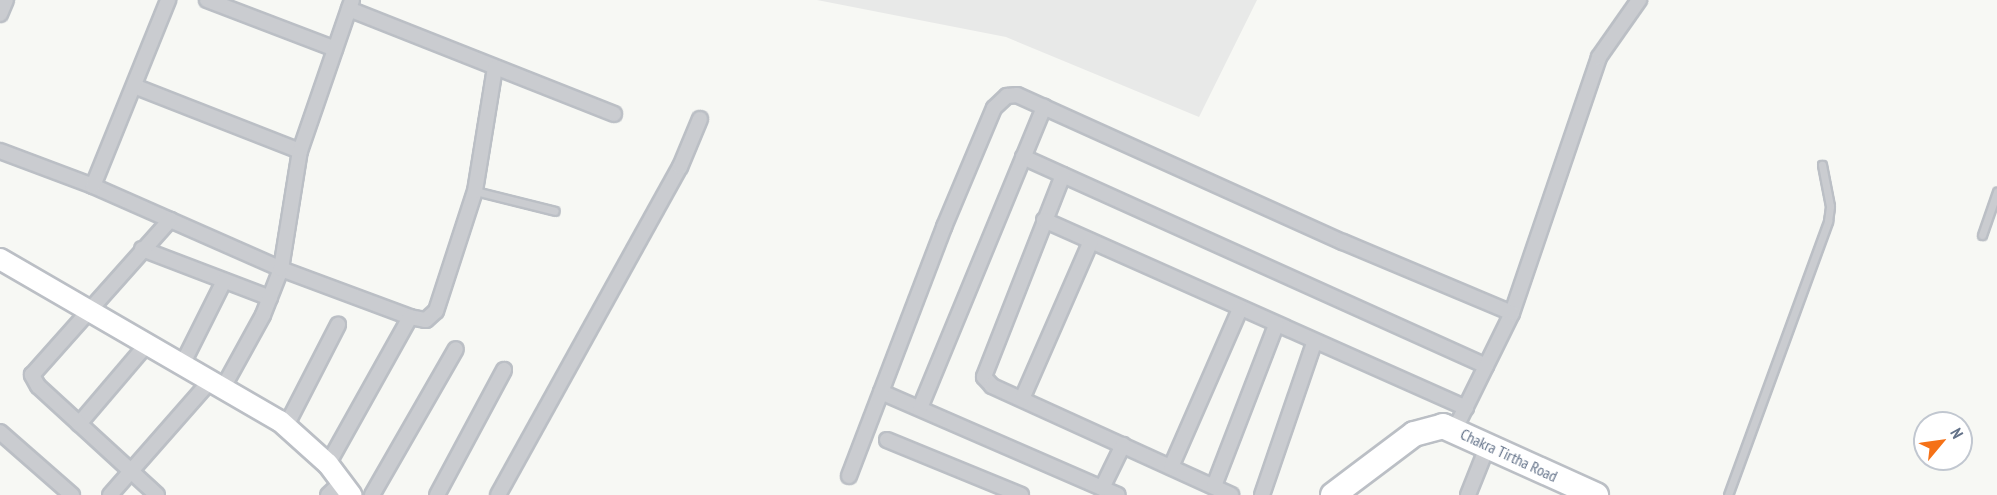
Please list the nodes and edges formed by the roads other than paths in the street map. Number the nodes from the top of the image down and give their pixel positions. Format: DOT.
graph roads {
  1 [pos="6,0"];
  2 [pos="168,0"];
  3 [pos="207,0"];
  4 [pos="1639,0"];
  5 [pos="351,4"];
  6 [pos="0,14"];
  7 [pos="335,49"];
  8 [pos="495,68"];
  9 [pos="134,86"];
  10 [pos="1044,107"];
  11 [pos="614,114"];
  12 [pos="700,119"];
  13 [pos="0,151"];
  14 [pos="300,151"];
  15 [pos="1023,157"];
  16 [pos="1822,165"];
  17 [pos="1062,175"];
  18 [pos="93,186"];
  19 [pos="475,191"];
  20 [pos="1997,192"];
  21 [pos="555,211"];
  22 [pos="170,220"];
  23 [pos="1044,220"];
  24 [pos="1982,235"];
  25 [pos="1090,241"];
  26 [pos="142,249"];
  27 [pos="0,259"];
  28 [pos="281,269"];
  29 [pos="224,281"];
  30 [pos="270,298"];
  31 [pos="90,309"];
  32 [pos="1240,309"];
  33 [pos="1512,313"];
  34 [pos="410,317"];
  35 [pos="338,325"];
  36 [pos="1276,325"];
  37 [pos="148,343"];
  38 [pos="1314,343"];
  39 [pos="456,349"];
  40 [pos="183,363"];
  41 [pos="1486,366"];
  42 [pos="504,370"];
  43 [pos="218,383"];
  44 [pos="881,392"];
  45 [pos="1022,399"];
  46 [pos="920,408"];
  47 [pos="1466,408"];
  48 [pos="79,424"];
  49 [pos="286,426"];
  50 [pos="1455,429"];
  51 [pos="0,432"];
  52 [pos="887,440"];
  53 [pos="1123,445"];
  54 [pos="1488,445"];
  55 [pos="328,464"];
  56 [pos="1171,467"];
  57 [pos="131,472"];
  58 [pos="849,476"];
  59 [pos="1214,486"];
  60 [pos="1102,488"];
  61 [pos="340,491"];
  62 [pos="72,495"];
  63 [pos="110,495"];
  64 [pos="157,495"];
  65 [pos="372,495"];
  66 [pos="437,495"];
  67 [pos="498,495"];
  68 [pos="1021,495"];
  69 [pos="1118,495"];
  70 [pos="1232,495"];
  71 [pos="1262,495"];
  72 [pos="1333,495"];
  73 [pos="1468,495"];
  74 [pos="1596,495"];
  75 [pos="1728,495"];
  1 -- 6 [label="street"];
  2 -- 9 [label="street"];
  3 -- 7 [label="street"];
  4 -- 33 [label="street"];
  5 -- 7 [label="street"];
  5 -- 8 [label="street"];
  7 -- 14 [label="street"];
  8 -- 11 [label="street"];
  8 -- 19 [label="street"];
  9 -- 14 [label="street"];
  9 -- 18 [label="street"];
  10 -- 15 [label="street"];
  10 -- 33 [label="street"];
  10 -- 44 [label="street"];
  12 -- 67 [label="street"];
  13 -- 18 [label="street"];
  14 -- 28 [label="street"];
  15 -- 17 [label="street"];
  15 -- 46 [label="street"];
  16 -- 75 [label="lane"];
  17 -- 23 [label="street"];
  17 -- 41 [label="street"];
  18 -- 22 [label="street"];
  19 -- 21 [label="lane"];
  19 -- 34 [label="street"];
  20 -- 24 [label="lane"];
  22 -- 26 [label="street"];
  22 -- 28 [label="street"];
  23 -- 25 [label="street"];
  23 -- 45 [label="street"];
  25 -- 32 [label="street"];
  25 -- 45 [label="street"];
  26 -- 29 [label="street"];
  26 -- 31 [label="street"];
  27 -- 31 [label="main road"];
  28 -- 30 [label="street"];
  28 -- 34 [label="street"];
  29 -- 30 [label="street"];
  29 -- 40 [label="street"];
  30 -- 43 [label="street"];
  31 -- 37 [label="main road"];
  31 -- 48 [label="street"];
  32 -- 36 [label="street"];
  32 -- 56 [label="street"];
  33 -- 41 [label="street"];
  34 -- 55 [label="street"];
  35 -- 49 [label="street"];
  36 -- 38 [label="street"];
  36 -- 59 [label="street"];
  37 -- 40 [label="main road"];
  37 -- 48 [label="street"];
  38 -- 47 [label="street"];
  38 -- 71 [label="street"];
  39 -- 65 [label="street"];
  40 -- 43 [label="main road"];
  41 -- 47 [label="street"];
  42 -- 66 [label="street"];
  43 -- 49 [label="main road"];
  43 -- 57 [label="street"];
  44 -- 46 [label="street"];
  44 -- 58 [label="street"];
  45 -- 53 [label="street"];
  46 -- 60 [label="street"];
  47 -- 50 [label="street"];
  48 -- 57 [label="street"];
  49 -- 55 [label="main road"];
  50 -- 54 [label="highway, Chakra Tirtha Road"];
  50 -- 72 [label="highway, Chakra Tirtha Road"];
  51 -- 62 [label="street"];
  52 -- 68 [label="street"];
  53 -- 56 [label="street"];
  53 -- 60 [label="street"];
  54 -- 73 [label="street"];
  54 -- 74 [label="highway, Chakra Tirtha Road"];
  55 -- 61 [label="main road"];
  56 -- 59 [label="street"];
  57 -- 63 [label="street"];
  57 -- 64 [label="street"];
  59 -- 70 [label="street"];
  60 -- 69 [label="street"];
}
